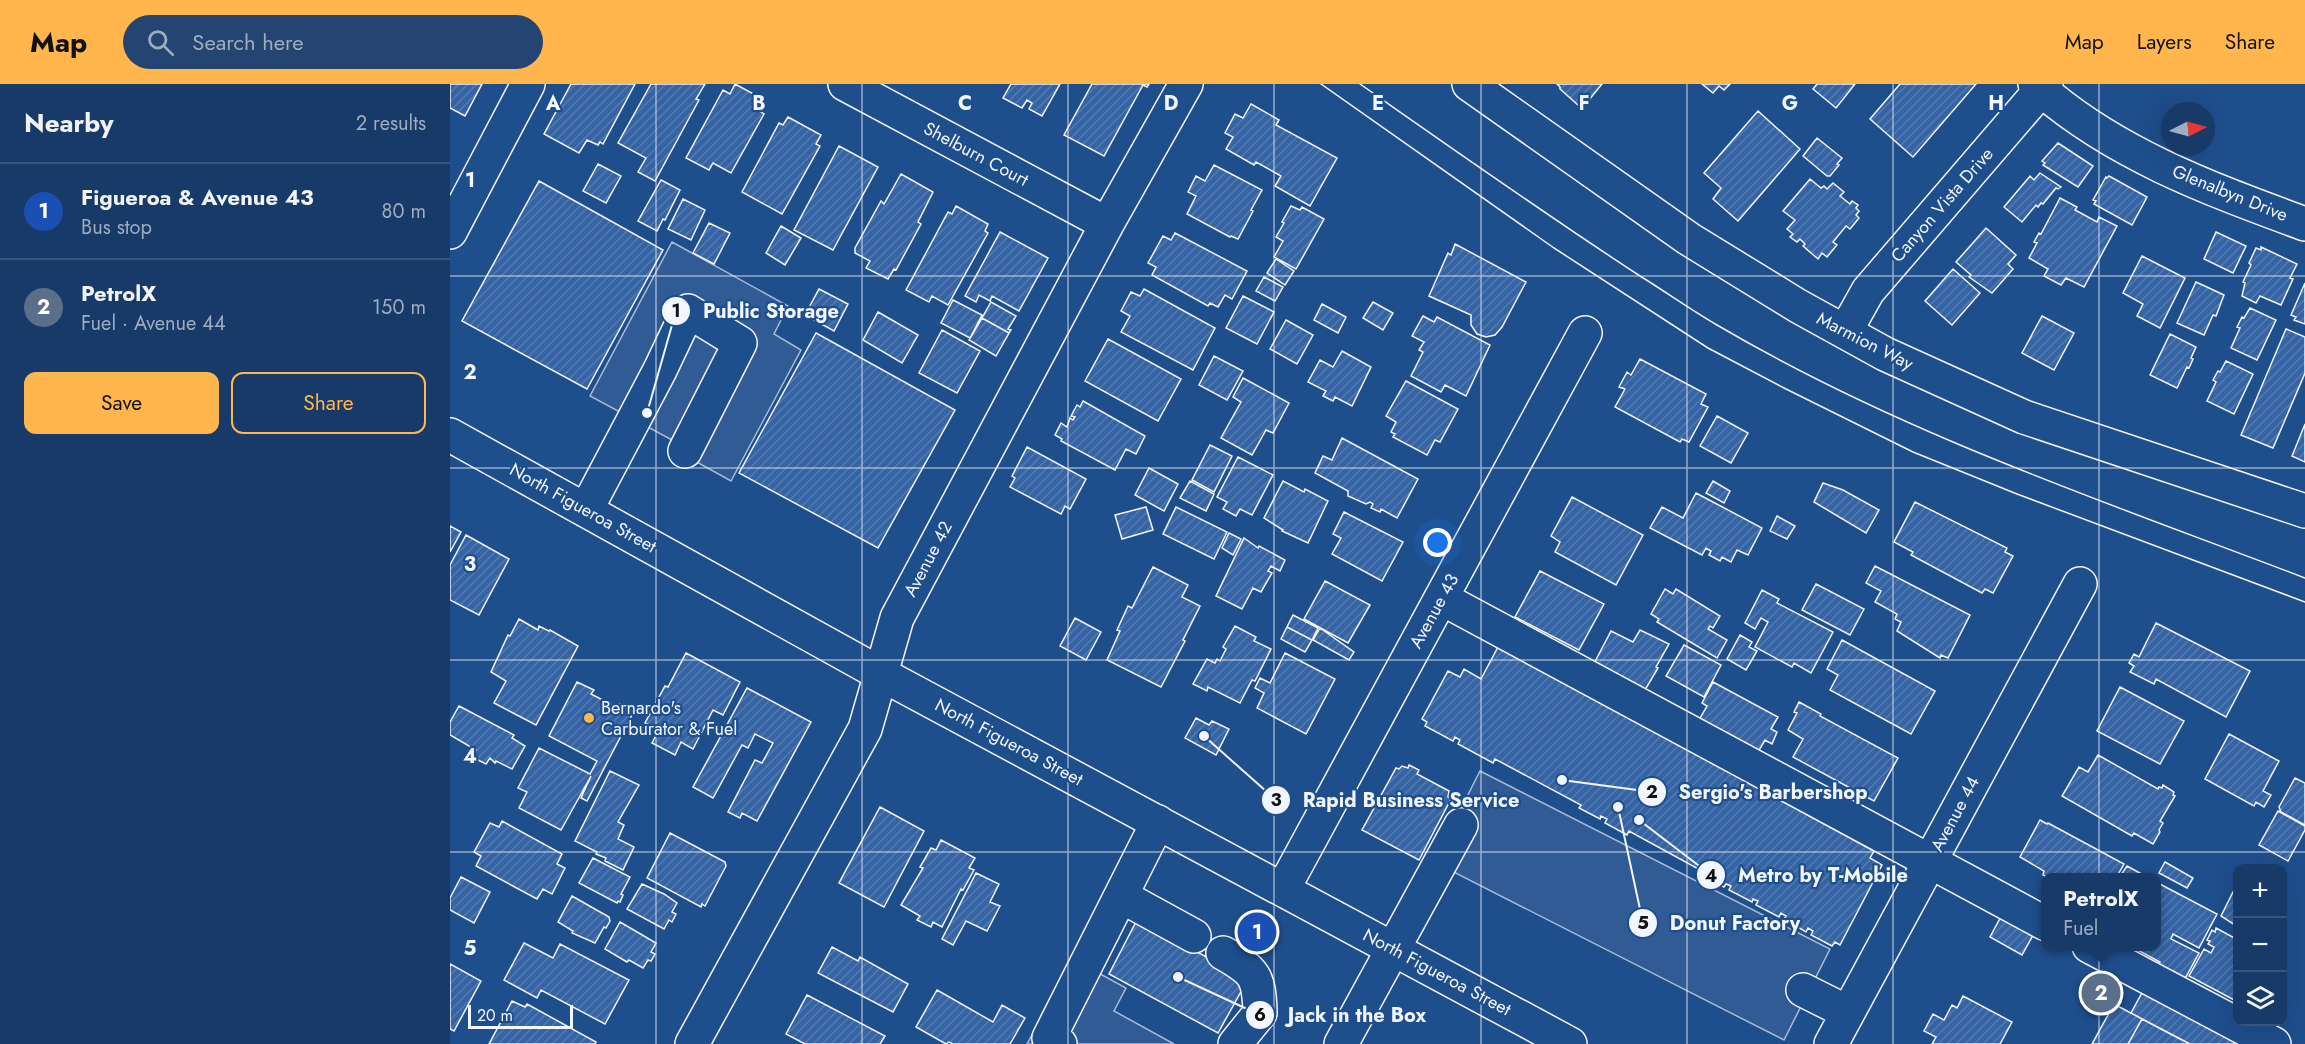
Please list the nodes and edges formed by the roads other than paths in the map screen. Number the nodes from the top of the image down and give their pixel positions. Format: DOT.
graph roads {
  1 [pos="528,84"];
  2 [pos="845,84"];
  3 [pos="1186,84"];
  4 [pos="1468,84"];
  5 [pos="2041,86"];
  6 [pos="1107,224"];
  7 [pos="2305,224"];
  8 [pos="450,232"];
  9 [pos="1845,332"];
  10 [pos="1585,333"];
  11 [pos="450,435"];
  12 [pos="685,451"];
  13 [pos="586,510"];
  14 [pos="2305,511"];
  15 [pos="2080,584"];
  16 [pos="1441,598"];
  17 [pos="881,674"];
  18 [pos="1158,822"];
  19 [pos="1461,825"];
  20 [pos="1929,862"];
  21 [pos="1282,888"];
  22 [pos="1121,896"];
  23 [pos="2041,921"];
  24 [pos="1194,936"];
  25 [pos="1392,949"];
  26 [pos="2098,951"];
  27 [pos="1223,953"];
  28 [pos="1803,990"];
  29 [pos="1847,1012"];
  30 [pos="692,1044"];
  31 [pos="1060,1044"];
  32 [pos="1234,1044"];
  33 [pos="1341,1044"];
  34 [pos="1570,1044"];
  35 [pos="1832,1044"];
  36 [pos="2274,1044"];
  1 -- 8 [label="street"];
  2 -- 6 [label="street, Shelburn Court"];
  3 -- 6 [label="street, Avenue 42"];
  4 -- 9 [label="street, Marmion Way"];
  5 -- 7 [label="street, Glenalbyn Drive"];
  5 -- 9 [label="street, Canyon Vista Drive"];
  6 -- 17 [label="street, Avenue 42"];
  9 -- 14 [label="street, Marmion Way"];
  10 -- 16 [label="street, Avenue 43"];
  11 -- 13 [label="street, North Figueroa Street"];
  12 -- 13 [label="street"];
  13 -- 17 [label="street, North Figueroa Street"];
  15 -- 20 [label="street, Avenue 44"];
  16 -- 20 [label="street"];
  16 -- 21 [label="street, Avenue 43"];
  17 -- 18 [label="street, North Figueroa Street"];
  17 -- 30 [label="street, Avenue 42"];
  18 -- 21 [label="street, North Figueroa Street"];
  18 -- 22 [label="street"];
  19 -- 25 [label="street"];
  20 -- 23 [label="street"];
  20 -- 29 [label="street, Avenue 44"];
  21 -- 25 [label="street, North Figueroa Street"];
  22 -- 24 [label="street"];
  22 -- 31 [label="street"];
  25 -- 33 [label="street"];
  25 -- 34 [label="street, North Figueroa Street"];
  26 -- 36 [label="street"];
  27 -- 32 [label="street"];
  28 -- 29 [label="street"];
  29 -- 35 [label="street, Avenue 44"];
}
